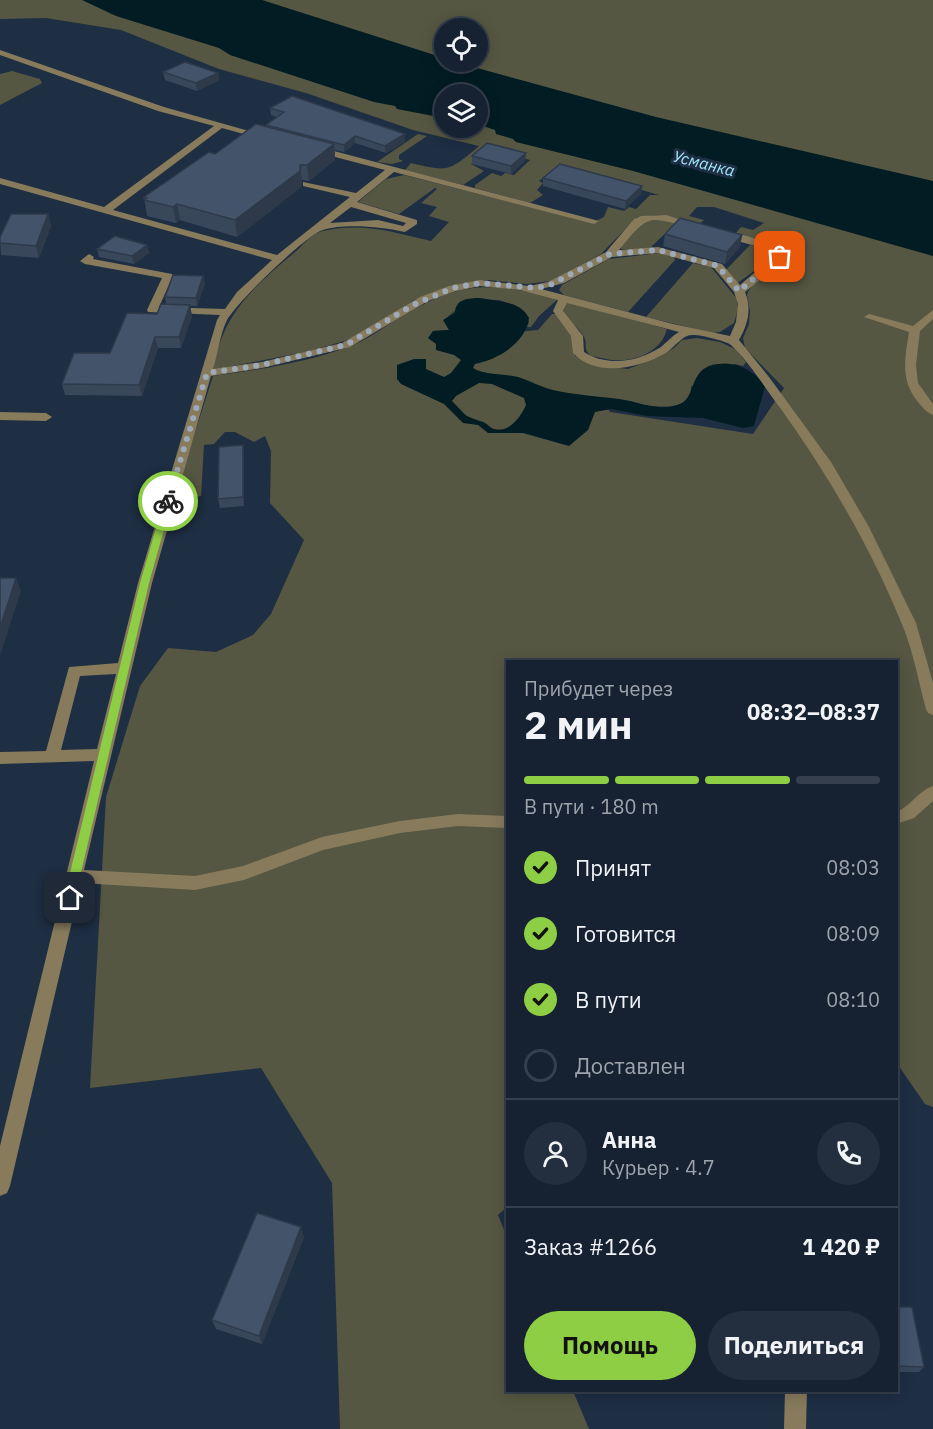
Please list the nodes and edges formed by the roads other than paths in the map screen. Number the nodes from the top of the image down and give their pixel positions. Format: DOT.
graph roads {
  1 [pos="1,53"];
  2 [pos="221,125"];
  3 [pos="276,140"];
  4 [pos="309,148"];
  5 [pos="406,162"];
  6 [pos="394,170"];
  7 [pos="0,181"];
  8 [pos="306,184"];
  9 [pos="353,199"];
  10 [pos="106,210"];
  11 [pos="594,221"];
  12 [pos="318,227"];
  13 [pos="610,254"];
  14 [pos="89,257"];
  15 [pos="279,259"];
  16 [pos="520,287"];
  17 [pos="739,291"];
  18 [pos="564,298"];
  19 [pos="227,312"];
  20 [pos="933,313"];
  21 [pos="869,317"];
  22 [pos="915,330"];
  23 [pos="692,331"];
  24 [pos="734,340"];
  25 [pos="207,373"];
  26 [pos="933,411"];
  27 [pos="0,416"];
  28 [pos="46,417"];
  29 [pos="125,668"];
  30 [pos="933,709"];
  31 [pos="104,755"];
  32 [pos="52,756"];
  33 [pos="0,758"];
  34 [pos="933,792"];
  35 [pos="933,808"];
  36 [pos="902,816"];
  37 [pos="506,822"];
  38 [pos="75,876"];
  39 [pos="0,1186"];
  40 [pos="796,1392"];
  41 [pos="795,1429"];
  1 -- 2 [label="street"];
  2 -- 3 [label="street"];
  2 -- 10 [label="street"];
  4 -- 6 [label="street"];
  5 -- 6 [label="street"];
  6 -- 9 [label="street"];
  6 -- 11 [label="street"];
  7 -- 10 [label="street"];
  8 -- 9 [label="street"];
  9 -- 12 [label="street"];
  9 -- 12 [label="street"];
  10 -- 15 [label="street"];
  12 -- 15 [label="street"];
  13 -- 16 [label="street"];
  13 -- 17 [label="street"];
  13 -- 17 [label="street"];
  14 -- 19 [label="street"];
  15 -- 19 [label="street"];
  16 -- 18 [label="street"];
  16 -- 25 [label="street"];
  17 -- 24 [label="street"];
  18 -- 23 [label="street"];
  18 -- 23 [label="street"];
  19 -- 25 [label="street"];
  20 -- 22 [label="street"];
  21 -- 22 [label="street"];
  22 -- 26 [label="street"];
  23 -- 24 [label="street"];
  24 -- 30 [label="street"];
  25 -- 29 [label="street"];
  27 -- 28 [label="street"];
  29 -- 31 [label="street"];
  29 -- 32 [label="street"];
  31 -- 32 [label="street"];
  31 -- 38 [label="street"];
  32 -- 33 [label="street"];
  34 -- 36 [label="street"];
  35 -- 36 [label="street"];
  37 -- 38 [label="street"];
  38 -- 39 [label="street"];
  40 -- 41 [label="street"];
}
